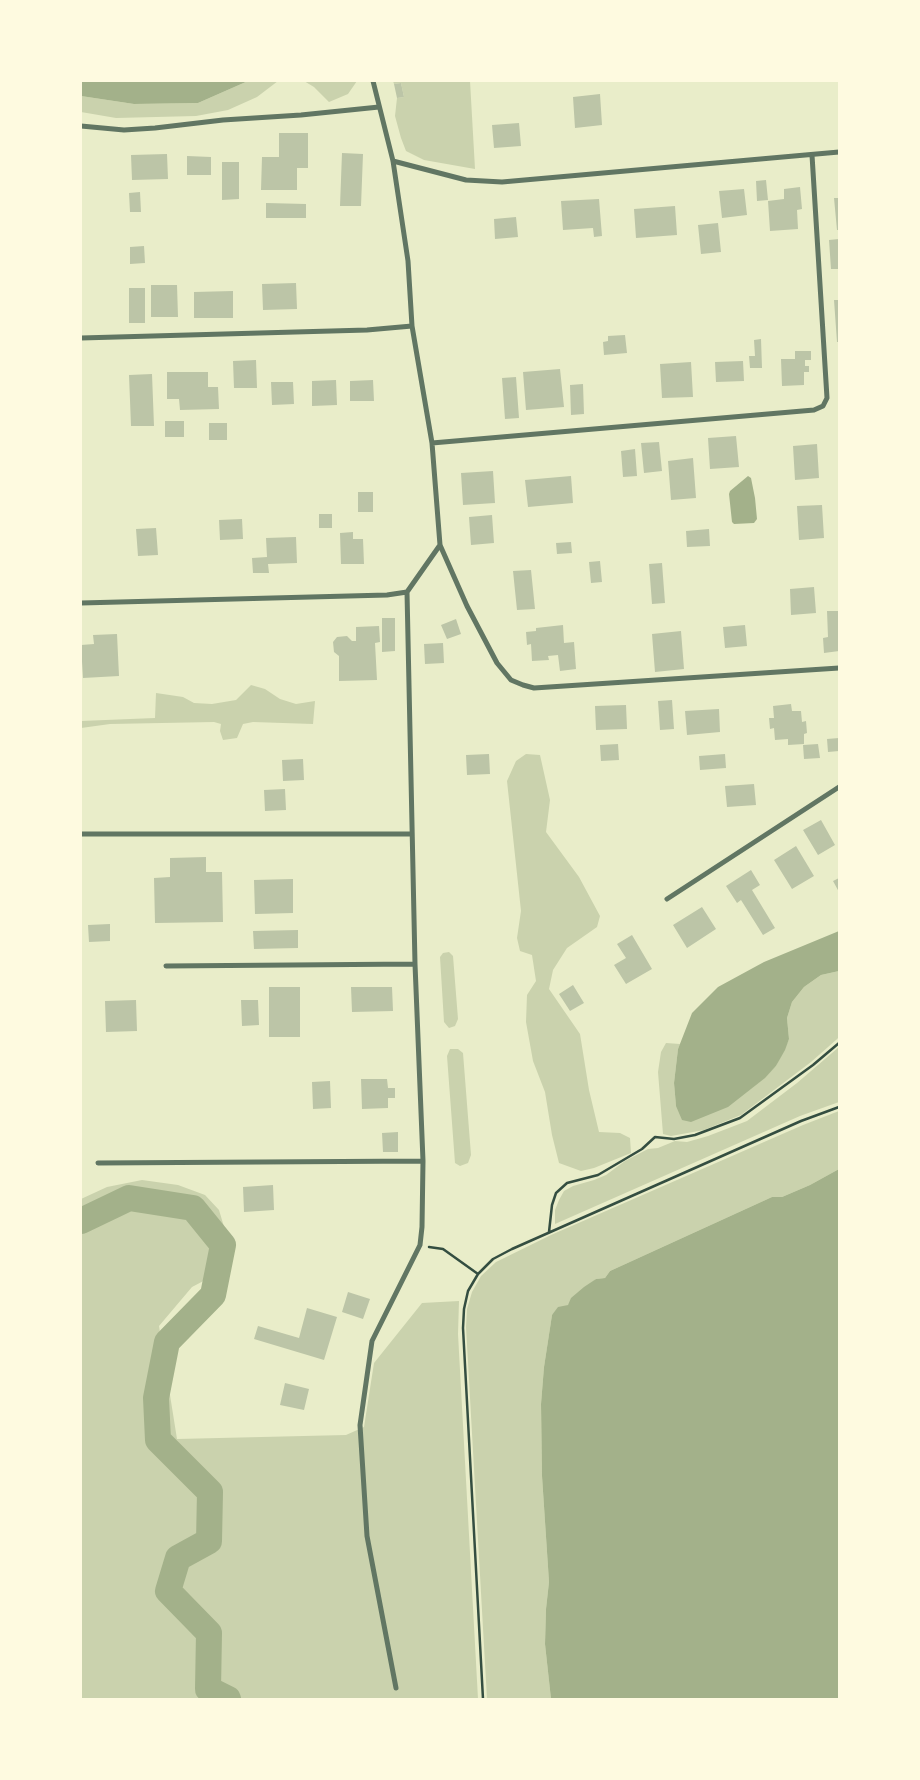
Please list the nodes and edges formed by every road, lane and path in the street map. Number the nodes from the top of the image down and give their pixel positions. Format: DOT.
graph roads {
  1 [pos="373,81"];
  2 [pos="379,107"];
  3 [pos="81,126"];
  4 [pos="839,152"];
  5 [pos="812,155"];
  6 [pos="393,161"];
  7 [pos="412,326"];
  8 [pos="81,338"];
  9 [pos="432,442"];
  10 [pos="440,545"];
  11 [pos="407,592"];
  12 [pos="81,602"];
  13 [pos="839,668"];
  14 [pos="839,787"];
  15 [pos="81,834"];
  16 [pos="412,834"];
  17 [pos="667,899"];
  18 [pos="414,964"];
  19 [pos="166,966"];
  20 [pos="839,1043"];
  21 [pos="839,1107"];
  22 [pos="423,1161"];
  23 [pos="98,1163"];
  24 [pos="549,1232"];
  25 [pos="420,1245"];
  26 [pos="478,1274"];
  27 [pos="396,1688"];
  28 [pos="483,1699"];
  1 -- 2 [label="street"];
  2 -- 3 [label="street"];
  2 -- 6 [label="street"];
  4 -- 5 [label="street"];
  5 -- 6 [label="street"];
  5 -- 9 [label="street"];
  6 -- 7 [label="street"];
  7 -- 8 [label="street"];
  7 -- 9 [label="street"];
  9 -- 10 [label="street"];
  10 -- 11 [label="street"];
  10 -- 13 [label="street"];
  11 -- 12 [label="street"];
  11 -- 16 [label="street"];
  14 -- 17 [label="street"];
  15 -- 16 [label="street"];
  16 -- 18 [label="street"];
  18 -- 19 [label="street"];
  18 -- 22 [label="street"];
  20 -- 24 [label="path"];
  21 -- 24 [label="path"];
  22 -- 23 [label="street"];
  22 -- 25 [label="street"];
  24 -- 26 [label="path"];
  25 -- 26 [label="path"];
  25 -- 27 [label="street"];
  26 -- 28 [label="path"];
}
